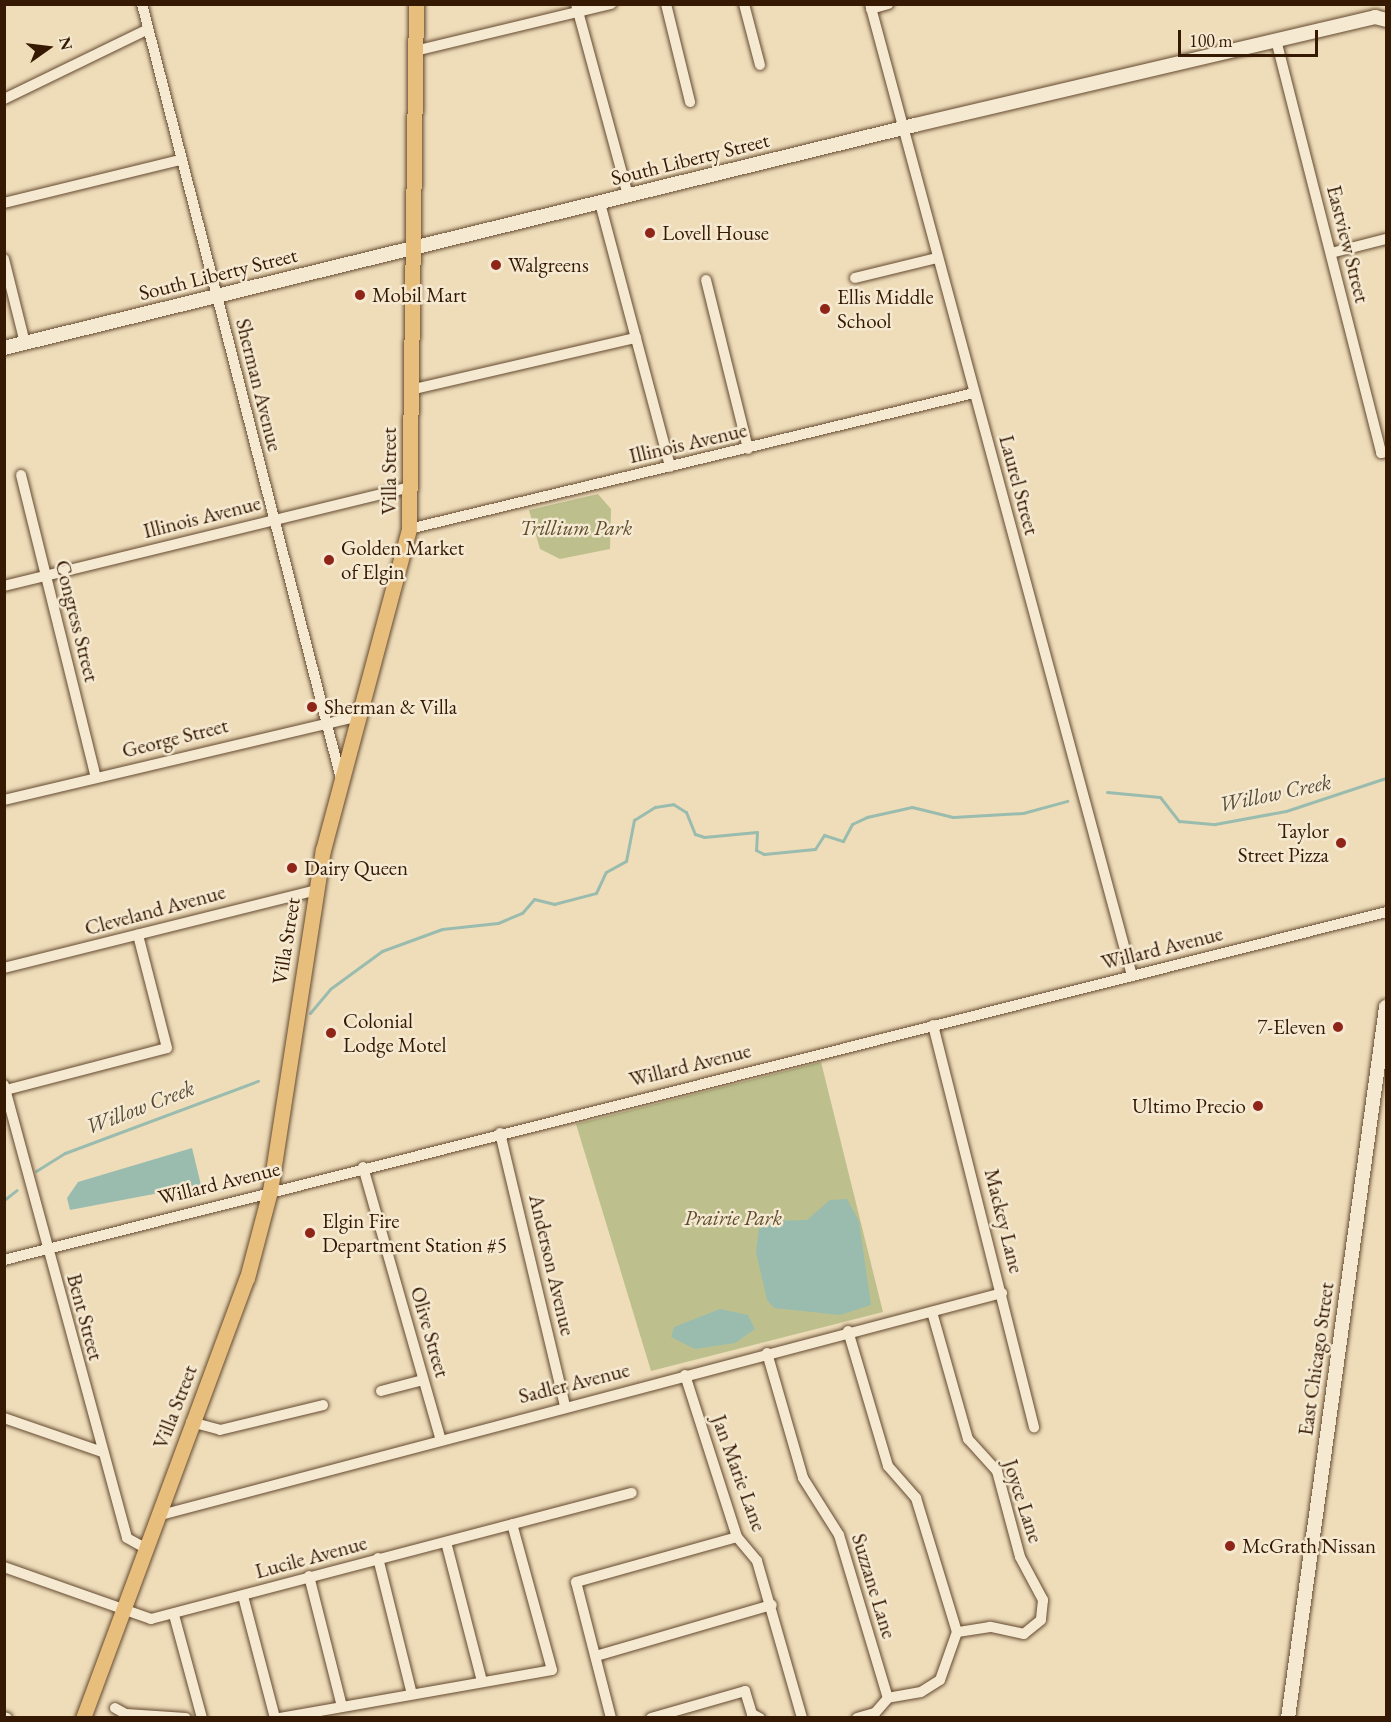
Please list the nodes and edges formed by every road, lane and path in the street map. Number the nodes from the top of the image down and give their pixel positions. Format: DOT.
graph roads {
  1 [pos="142,4"];
  2 [pos="416,4"];
  3 [pos="611,4"];
  4 [pos="666,4"];
  5 [pos="744,4"];
  6 [pos="888,4"];
  7 [pos="870,7"];
  8 [pos="577,9"];
  9 [pos="1383,15"];
  10 [pos="148,29"];
  11 [pos="1276,40"];
  12 [pos="415,51"];
  13 [pos="760,65"];
  14 [pos="4,99"];
  15 [pos="690,102"];
  16 [pos="903,128"];
  17 [pos="181,160"];
  18 [pos="628,195"];
  19 [pos="4,203"];
  20 [pos="600,203"];
  21 [pos="1386,240"];
  22 [pos="413,248"];
  23 [pos="1331,253"];
  24 [pos="937,258"];
  25 [pos="4,260"];
  26 [pos="855,278"];
  27 [pos="705,280"];
  28 [pos="216,296"];
  29 [pos="636,338"];
  30 [pos="25,343"];
  31 [pos="4,348"];
  32 [pos="410,390"];
  33 [pos="974,393"];
  34 [pos="748,449"];
  35 [pos="1386,452"];
  36 [pos="670,467"];
  37 [pos="21,475"];
  38 [pos="409,487"];
  39 [pos="273,520"];
  40 [pos="409,529"];
  41 [pos="46,576"];
  42 [pos="4,585"];
  43 [pos="356,717"];
  44 [pos="323,722"];
  45 [pos="340,775"];
  46 [pos="96,777"];
  47 [pos="4,800"];
  48 [pos="316,890"];
  49 [pos="1386,912"];
  50 [pos="138,935"];
  51 [pos="4,968"];
  52 [pos="1132,976"];
  53 [pos="1386,1007"];
  54 [pos="933,1025"];
  55 [pos="5,1088"];
  56 [pos="500,1133"];
  57 [pos="363,1167"];
  58 [pos="270,1191"];
  59 [pos="46,1247"];
  60 [pos="4,1260"];
  61 [pos="1002,1293"];
  62 [pos="932,1312"];
  63 [pos="848,1331"];
  64 [pos="767,1353"];
  65 [pos="685,1375"];
  66 [pos="423,1380"];
  67 [pos="381,1391"];
  68 [pos="322,1405"];
  69 [pos="565,1405"];
  70 [pos="4,1418"];
  71 [pos="190,1422"];
  72 [pos="1034,1428"];
  73 [pos="440,1438"];
  74 [pos="102,1452"];
  75 [pos="632,1492"];
  76 [pos="157,1516"];
  77 [pos="512,1524"];
  78 [pos="736,1537"];
  79 [pos="446,1542"];
  80 [pos="145,1548"];
  81 [pos="378,1558"];
  82 [pos="4,1567"];
  83 [pos="309,1576"];
  84 [pos="243,1596"];
  85 [pos="772,1605"];
  86 [pos="122,1613"];
  87 [pos="174,1615"];
  88 [pos="957,1632"];
  89 [pos="596,1656"];
  90 [pos="482,1681"];
  91 [pos="412,1694"];
  92 [pos="888,1698"];
  93 [pos="342,1706"];
  94 [pos="116,1708"];
  95 [pos="83,1718"];
  96 [pos="186,1718"];
  97 [pos="202,1718"];
  98 [pos="277,1718"];
  99 [pos="612,1718"];
  100 [pos="651,1718"];
  101 [pos="760,1718"];
  102 [pos="802,1718"];
  103 [pos="857,1718"];
  104 [pos="1288,1718"];
  1 -- 10 [label="street, Sherman Avenue"];
  2 -- 12 [label="main road, Villa Street"];
  3 -- 8 [label="street"];
  4 -- 15 [label="street"];
  5 -- 13 [label="street"];
  6 -- 7 [label="street"];
  7 -- 16 [label="street, Laurel Street"];
  8 -- 12 [label="street"];
  8 -- 18 [label="street"];
  9 -- 11 [label="main road, South Liberty Street"];
  10 -- 14 [label="street"];
  10 -- 17 [label="street, Sherman Avenue"];
  11 -- 16 [label="main road, South Liberty Street"];
  11 -- 23 [label="street, Eastview Street"];
  12 -- 22 [label="main road, Villa Street"];
  16 -- 18 [label="main road, South Liberty Street"];
  16 -- 24 [label="street, Laurel Street"];
  17 -- 19 [label="street"];
  17 -- 28 [label="street, Sherman Avenue"];
  18 -- 20 [label="main road, South Liberty Street"];
  20 -- 22 [label="main road, South Liberty Street"];
  20 -- 29 [label="street"];
  21 -- 23 [label="street"];
  22 -- 28 [label="main road, South Liberty Street"];
  22 -- 32 [label="main road, Villa Street"];
  23 -- 35 [label="street, Eastview Street"];
  24 -- 26 [label="street"];
  24 -- 33 [label="street, Laurel Street"];
  25 -- 30 [label="street"];
  27 -- 34 [label="street"];
  28 -- 30 [label="main road, South Liberty Street"];
  28 -- 39 [label="street, Sherman Avenue"];
  29 -- 32 [label="street"];
  29 -- 36 [label="street"];
  30 -- 31 [label="main road, South Liberty Street"];
  32 -- 38 [label="main road, Villa Street"];
  33 -- 34 [label="street, Illinois Avenue"];
  33 -- 52 [label="street, Laurel Street"];
  34 -- 36 [label="street, Illinois Avenue"];
  36 -- 40 [label="street, Illinois Avenue"];
  37 -- 41 [label="street, Congress Street"];
  38 -- 39 [label="street, Illinois Avenue"];
  38 -- 40 [label="main road, Villa Street"];
  39 -- 41 [label="street, Illinois Avenue"];
  39 -- 44 [label="street, Sherman Avenue"];
  40 -- 43 [label="main road, Villa Street"];
  41 -- 42 [label="street, Illinois Avenue"];
  41 -- 46 [label="street, Congress Street"];
  43 -- 44 [label="street, George Street"];
  43 -- 45 [label="main road, Villa Street"];
  44 -- 45 [label="street, Sherman Avenue"];
  44 -- 46 [label="street, George Street"];
  45 -- 48 [label="main road, Villa Street"];
  46 -- 47 [label="street, George Street"];
  48 -- 50 [label="street, Cleveland Avenue"];
  48 -- 58 [label="main road, Villa Street"];
  49 -- 52 [label="street, Willard Avenue"];
  50 -- 51 [label="street, Cleveland Avenue"];
  50 -- 55 [label="street"];
  52 -- 54 [label="street, Willard Avenue"];
  53 -- 104 [label="main road, East Chicago Street"];
  54 -- 56 [label="street, Willard Avenue"];
  54 -- 61 [label="street, Mackey Lane"];
  55 -- 59 [label="street, Bent Street"];
  56 -- 57 [label="street, Willard Avenue"];
  56 -- 69 [label="street, Anderson Avenue"];
  57 -- 58 [label="street, Willard Avenue"];
  57 -- 66 [label="street, Olive Street"];
  58 -- 59 [label="street, Willard Avenue"];
  58 -- 71 [label="main road, Villa Street"];
  59 -- 60 [label="street, Willard Avenue"];
  59 -- 74 [label="street, Bent Street"];
  61 -- 62 [label="street, Sadler Avenue"];
  61 -- 72 [label="street, Mackey Lane"];
  62 -- 63 [label="street, Sadler Avenue"];
  62 -- 88 [label="street, Joyce Lane"];
  63 -- 64 [label="street, Sadler Avenue"];
  63 -- 88 [label="street"];
  64 -- 65 [label="street, Sadler Avenue"];
  64 -- 92 [label="street, Suzzane Lane"];
  65 -- 69 [label="street, Sadler Avenue"];
  65 -- 78 [label="street, Jan Marie Lane"];
  66 -- 67 [label="street"];
  66 -- 73 [label="street, Olive Street"];
  68 -- 71 [label="street"];
  69 -- 73 [label="street, Sadler Avenue"];
  70 -- 74 [label="street"];
  71 -- 76 [label="main road, Villa Street"];
  73 -- 76 [label="street, Sadler Avenue"];
  74 -- 80 [label="street, Bent Street"];
  75 -- 77 [label="street, Lucile Avenue"];
  76 -- 80 [label="main road, Villa Street"];
  77 -- 79 [label="street, Lucile Avenue"];
  77 -- 90 [label="street"];
  78 -- 85 [label="street, Jan Marie Lane"];
  78 -- 89 [label="street"];
  79 -- 81 [label="street, Lucile Avenue"];
  79 -- 90 [label="street"];
  80 -- 86 [label="main road, Villa Street"];
  81 -- 83 [label="street, Lucile Avenue"];
  81 -- 91 [label="street"];
  82 -- 86 [label="street, Lucile Avenue"];
  83 -- 84 [label="street, Lucile Avenue"];
  83 -- 93 [label="street"];
  84 -- 87 [label="street, Lucile Avenue"];
  84 -- 98 [label="street"];
  85 -- 89 [label="street"];
  85 -- 102 [label="street, Jan Marie Lane"];
  86 -- 87 [label="street, Lucile Avenue"];
  86 -- 95 [label="main road, Villa Street"];
  87 -- 97 [label="street"];
  88 -- 92 [label="street"];
  89 -- 99 [label="street"];
  90 -- 91 [label="street"];
  91 -- 93 [label="street"];
  92 -- 103 [label="street"];
  93 -- 98 [label="street"];
  94 -- 96 [label="street"];
  100 -- 101 [label="street"];
}
